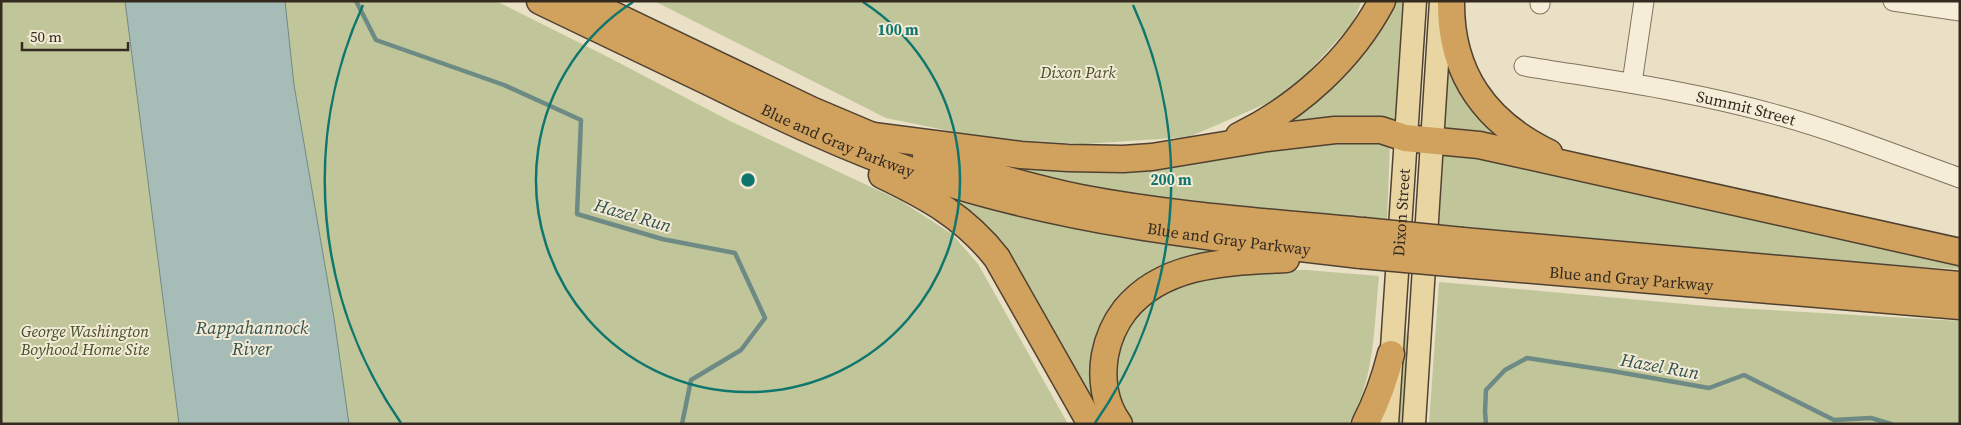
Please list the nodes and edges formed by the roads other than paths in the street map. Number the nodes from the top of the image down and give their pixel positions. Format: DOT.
graph roads {
  1 [pos="540,1"];
  2 [pos="584,1"];
  3 [pos="1382,1"];
  4 [pos="1415,1"];
  5 [pos="1441,1"];
  6 [pos="1451,1"];
  7 [pos="1644,1"];
  8 [pos="1893,1"];
  9 [pos="1960,12"];
  10 [pos="1524,66"];
  11 [pos="1632,83"];
  12 [pos="765,109"];
  13 [pos="873,136"];
  14 [pos="1405,138"];
  15 [pos="1431,141"];
  16 [pos="1216,147"];
  17 [pos="1589,169"];
  18 [pos="1960,178"];
  19 [pos="1362,243"];
  20 [pos="1960,252"];
  21 [pos="1462,253"];
  22 [pos="1960,285"];
  23 [pos="1960,306"];
  24 [pos="1391,354"];
  25 [pos="1091,424"];
  26 [pos="1119,424"];
  27 [pos="1365,424"];
  28 [pos="1387,424"];
  29 [pos="1414,424"];
  1 -- 12 [label="highway, Blue and Gray Parkway"];
  2 -- 13 [label="highway, Blue and Gray Parkway"];
  3 -- 16 [label="highway"];
  4 -- 14 [label="main road, Dixon Street"];
  5 -- 15 [label="main road, Dixon Street"];
  6 -- 17 [label="highway"];
  7 -- 11 [label="street"];
  8 -- 9 [label="street"];
  10 -- 11 [label="street, Summit Street"];
  11 -- 18 [label="street, Summit Street"];
  12 -- 19 [label="highway, Blue and Gray Parkway"];
  12 -- 25 [label="highway"];
  13 -- 16 [label="highway"];
  13 -- 19 [label="highway, Blue and Gray Parkway"];
  14 -- 15 [label="highway"];
  14 -- 16 [label="highway"];
  14 -- 24 [label="main road, Dixon Street"];
  15 -- 17 [label="highway"];
  15 -- 29 [label="main road, Dixon Street"];
  17 -- 20 [label="highway"];
  19 -- 21 [label="highway, Blue and Gray Parkway, bridge"];
  19 -- 26 [label="highway"];
  21 -- 22 [label="highway, Blue and Gray Parkway"];
  21 -- 23 [label="highway, Blue and Gray Parkway"];
  24 -- 27 [label="highway"];
  24 -- 28 [label="main road, Dixon Street"];
}
